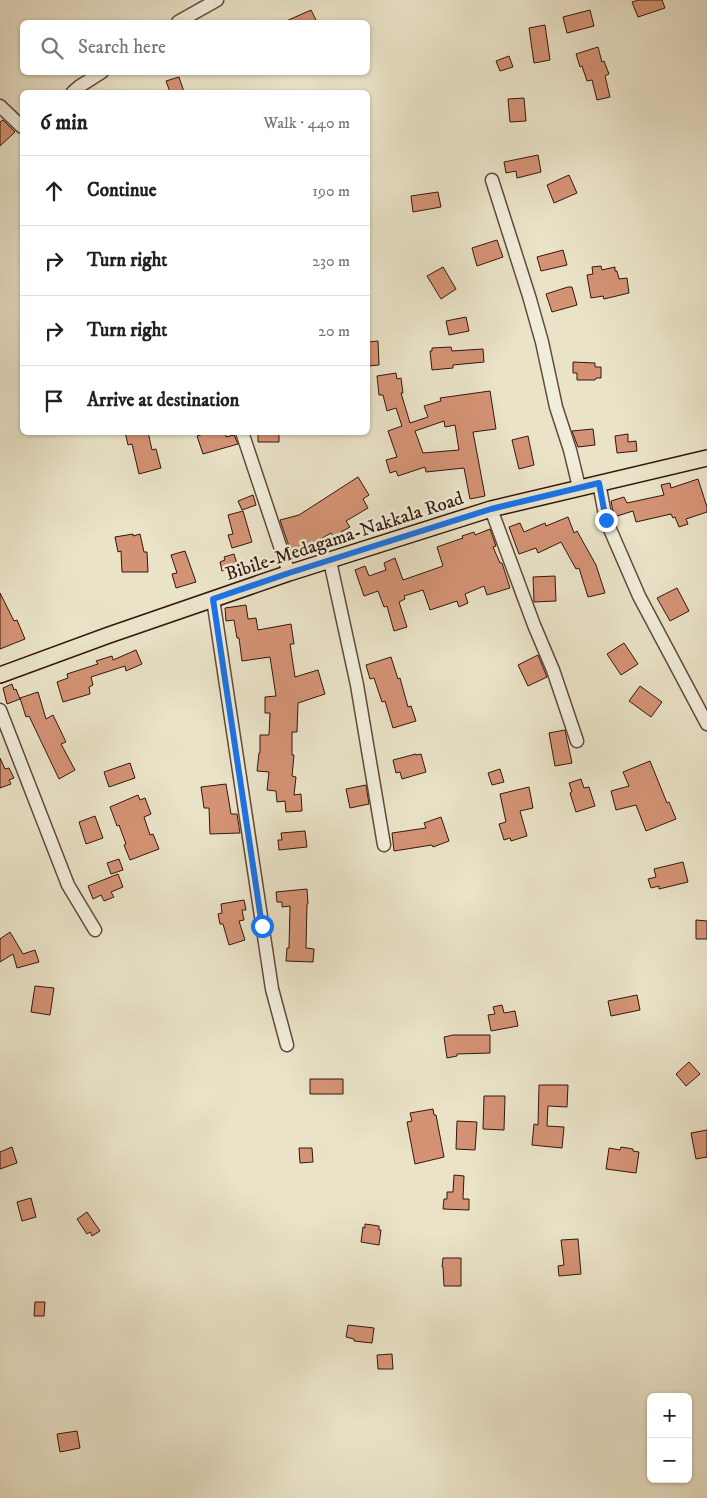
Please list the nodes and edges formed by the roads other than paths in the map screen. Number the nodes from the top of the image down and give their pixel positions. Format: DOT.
graph roads {
  1 [pos="218,0"];
  2 [pos="182,20"];
  3 [pos="97,75"];
  4 [pos="75,90"];
  5 [pos="0,106"];
  6 [pos="20,126"];
  7 [pos="492,180"];
  8 [pos="243,435"];
  9 [pos="707,458"];
  10 [pos="599,483"];
  11 [pos="579,488"];
  12 [pos="491,509"];
  13 [pos="330,561"];
  14 [pos="289,573"];
  15 [pos="213,599"];
  16 [pos="0,674"];
  17 [pos="0,710"];
  18 [pos="707,724"];
  19 [pos="577,741"];
  20 [pos="384,845"];
  21 [pos="95,930"];
  22 [pos="287,1045"];
  1 -- 2 [label="lane"];
  3 -- 4 [label="lane"];
  5 -- 6 [label="lane"];
  7 -- 11 [label="lane"];
  8 -- 14 [label="lane"];
  9 -- 10 [label="main road, Bibile-Medagama-Nakkala Road"];
  10 -- 11 [label="main road, Bibile-Medagama-Nakkala Road"];
  10 -- 18 [label="lane"];
  11 -- 12 [label="main road, Bibile-Medagama-Nakkala Road"];
  12 -- 13 [label="main road, Bibile-Medagama-Nakkala Road"];
  12 -- 19 [label="lane"];
  13 -- 14 [label="main road, Bibile-Medagama-Nakkala Road"];
  13 -- 20 [label="lane"];
  14 -- 15 [label="main road, Bibile-Medagama-Nakkala Road"];
  15 -- 16 [label="main road, Bibile-Medagama-Nakkala Road"];
  15 -- 22 [label="lane"];
  17 -- 21 [label="lane"];
}
